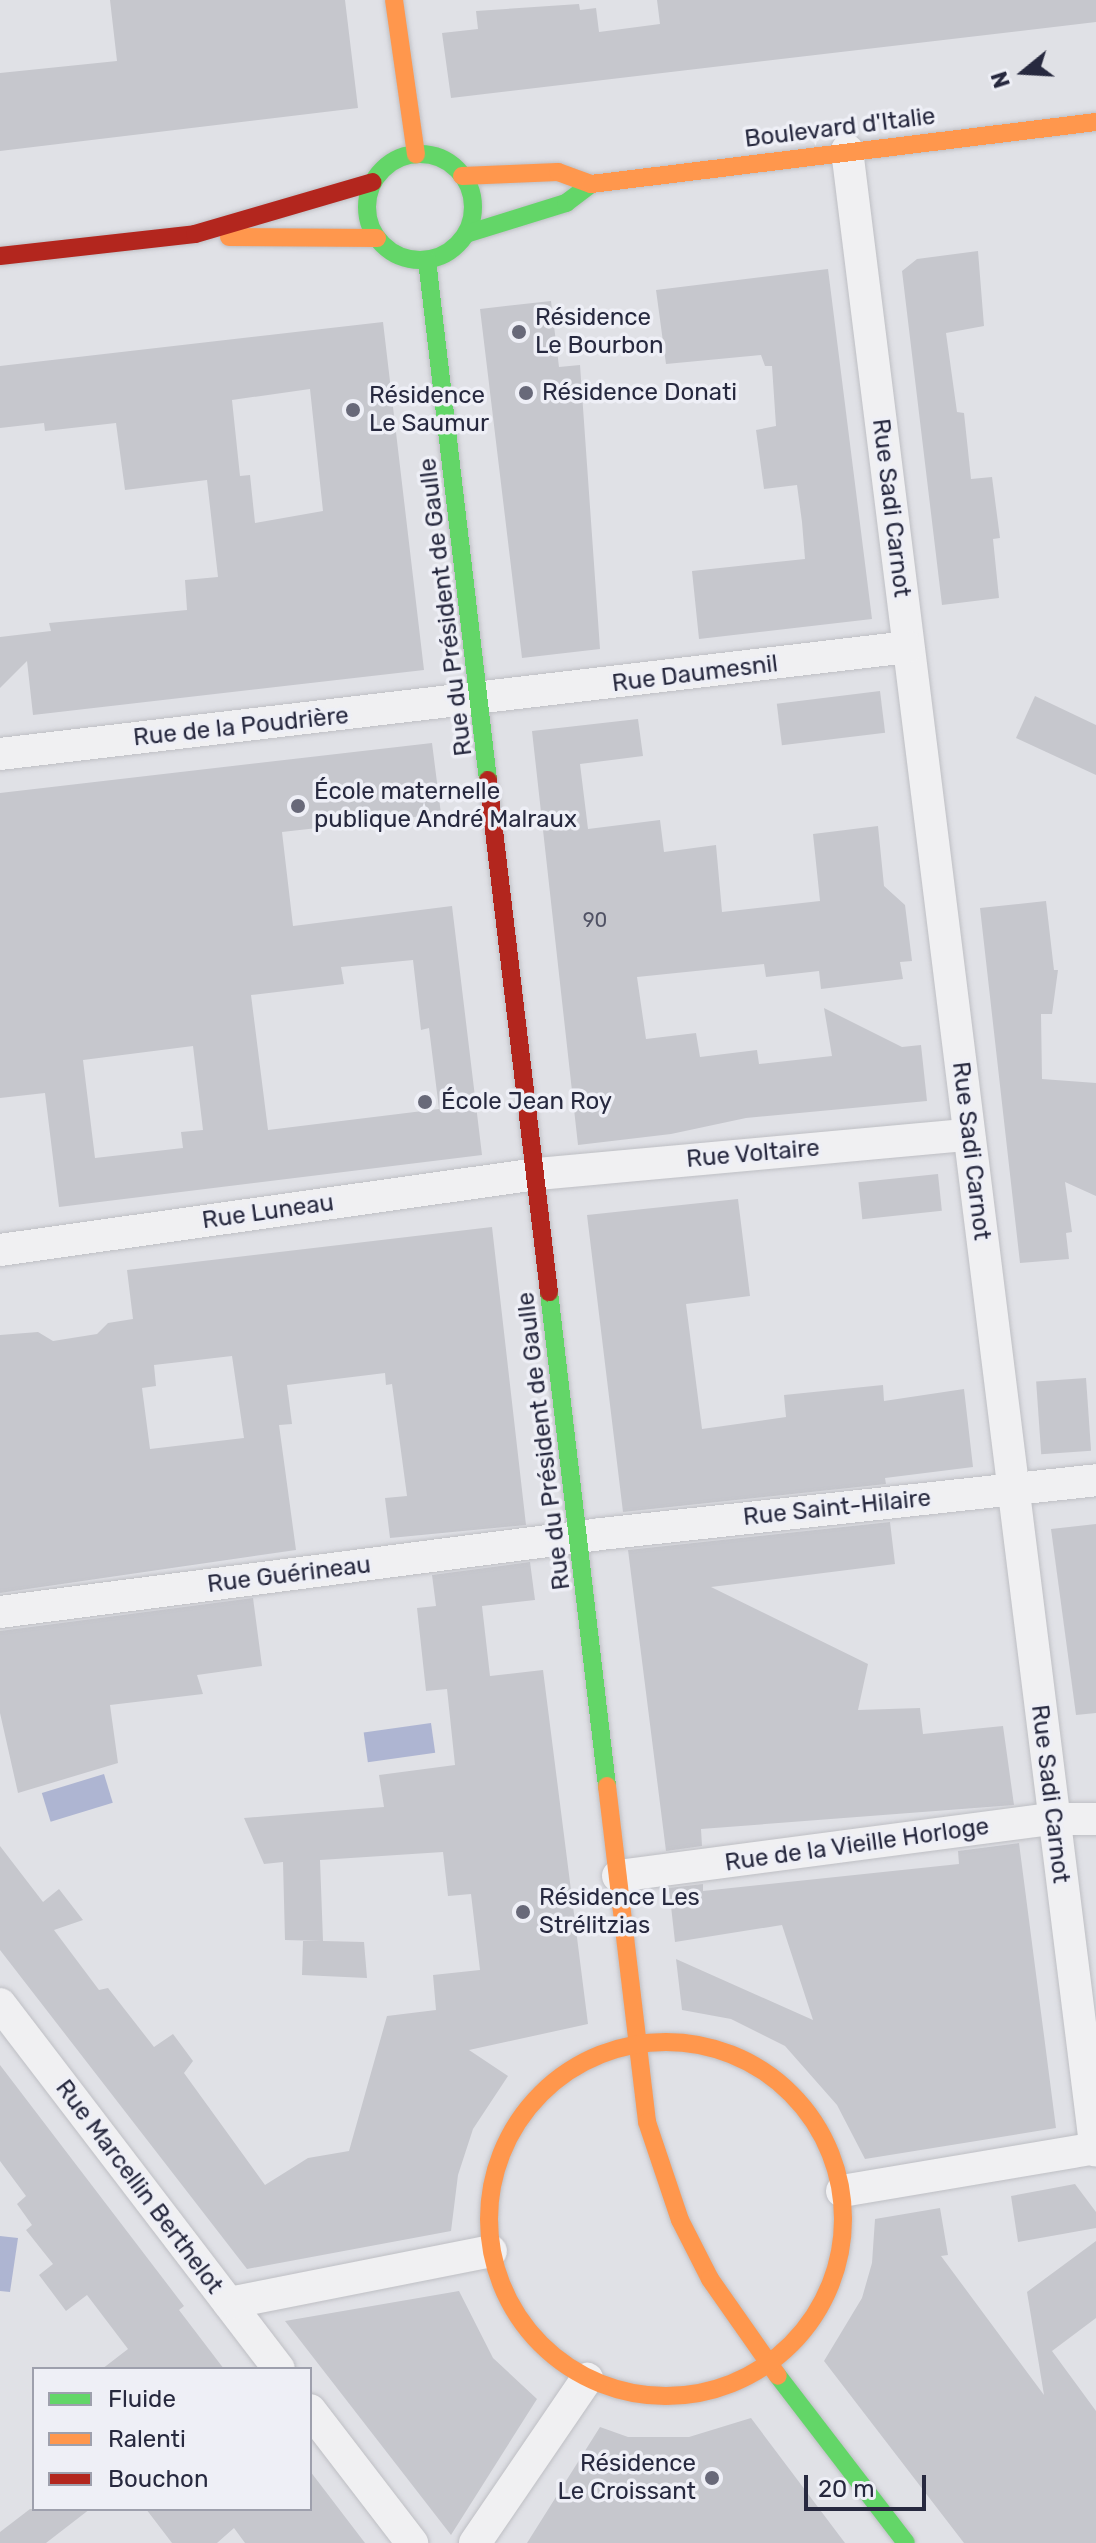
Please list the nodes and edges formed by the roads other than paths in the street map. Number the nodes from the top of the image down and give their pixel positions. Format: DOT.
graph roads {
  1 [pos="394,0"];
  2 [pos="1096,122"];
  3 [pos="847,150"];
  4 [pos="416,154"];
  5 [pos="462,176"];
  6 [pos="373,182"];
  7 [pos="591,184"];
  8 [pos="195,234"];
  9 [pos="466,234"];
  10 [pos="377,238"];
  11 [pos="0,256"];
  12 [pos="427,260"];
  13 [pos="908,647"];
  14 [pos="482,700"];
  15 [pos="0,754"];
  16 [pos="968,1135"];
  17 [pos="537,1174"];
  18 [pos="0,1250"];
  19 [pos="1096,1480"];
  20 [pos="1013,1489"];
  21 [pos="579,1537"];
  22 [pos="0,1612"];
  23 [pos="1053,1819"];
  24 [pos="1096,1819"];
  25 [pos="618,1876"];
  26 [pos="0,2004"];
  27 [pos="638,2043"];
  28 [pos="1095,2149"];
  29 [pos="842,2191"];
  30 [pos="491,2251"];
  31 [pos="229,2303"];
  32 [pos="769,2364"];
  33 [pos="277,2367"];
  34 [pos="587,2379"];
  35 [pos="312,2413"];
  36 [pos="412,2543"];
  37 [pos="475,2543"];
  38 [pos="906,2543"];
  1 -- 4 [label="street"];
  2 -- 3 [label="street, Boulevard d'Italie"];
  3 -- 7 [label="street, Boulevard d'Italie"];
  3 -- 13 [label="street, Rue Sadi Carnot"];
  4 -- 5 [label="street"];
  4 -- 6 [label="street"];
  5 -- 7 [label="street, Boulevard d'Italie"];
  5 -- 9 [label="street"];
  6 -- 8 [label="street"];
  6 -- 10 [label="street"];
  7 -- 9 [label="street, Boulevard d'Italie"];
  8 -- 10 [label="street"];
  8 -- 11 [label="street"];
  9 -- 12 [label="street"];
  10 -- 12 [label="street"];
  12 -- 14 [label="street, Rue du Président de Gaulle"];
  13 -- 14 [label="street, Rue Daumesnil"];
  13 -- 16 [label="street, Rue Sadi Carnot"];
  14 -- 15 [label="street, Rue de la Poudrière"];
  14 -- 17 [label="street, Rue du Président de Gaulle"];
  16 -- 17 [label="street, Rue Voltaire"];
  16 -- 20 [label="street, Rue Sadi Carnot"];
  17 -- 18 [label="street, Rue Luneau"];
  17 -- 21 [label="street, Rue du Président de Gaulle"];
  19 -- 20 [label="street, Rue Saint-Hilaire"];
  20 -- 21 [label="street, Rue Saint-Hilaire"];
  20 -- 23 [label="street, Rue Sadi Carnot"];
  21 -- 22 [label="street, Rue Guérineau"];
  21 -- 25 [label="street, Rue du Président de Gaulle"];
  23 -- 24 [label="street, Rue de la Vieille Horloge"];
  23 -- 25 [label="street, Rue de la Vieille Horloge"];
  23 -- 28 [label="street, Rue Sadi Carnot"];
  25 -- 27 [label="street, Rue du Président de Gaulle"];
  26 -- 31 [label="street, Rue Marcellin Berthelot"];
  27 -- 29 [label="street"];
  27 -- 30 [label="street"];
  27 -- 32 [label="street, Rue du Président de Gaulle"];
  28 -- 29 [label="street"];
  29 -- 32 [label="street"];
  30 -- 31 [label="street"];
  30 -- 34 [label="street"];
  31 -- 33 [label="street, Rue Marcellin Berthelot"];
  32 -- 34 [label="street"];
  32 -- 38 [label="street, Rue du Président de Gaulle"];
  34 -- 37 [label="street"];
  35 -- 36 [label="street"];
}
